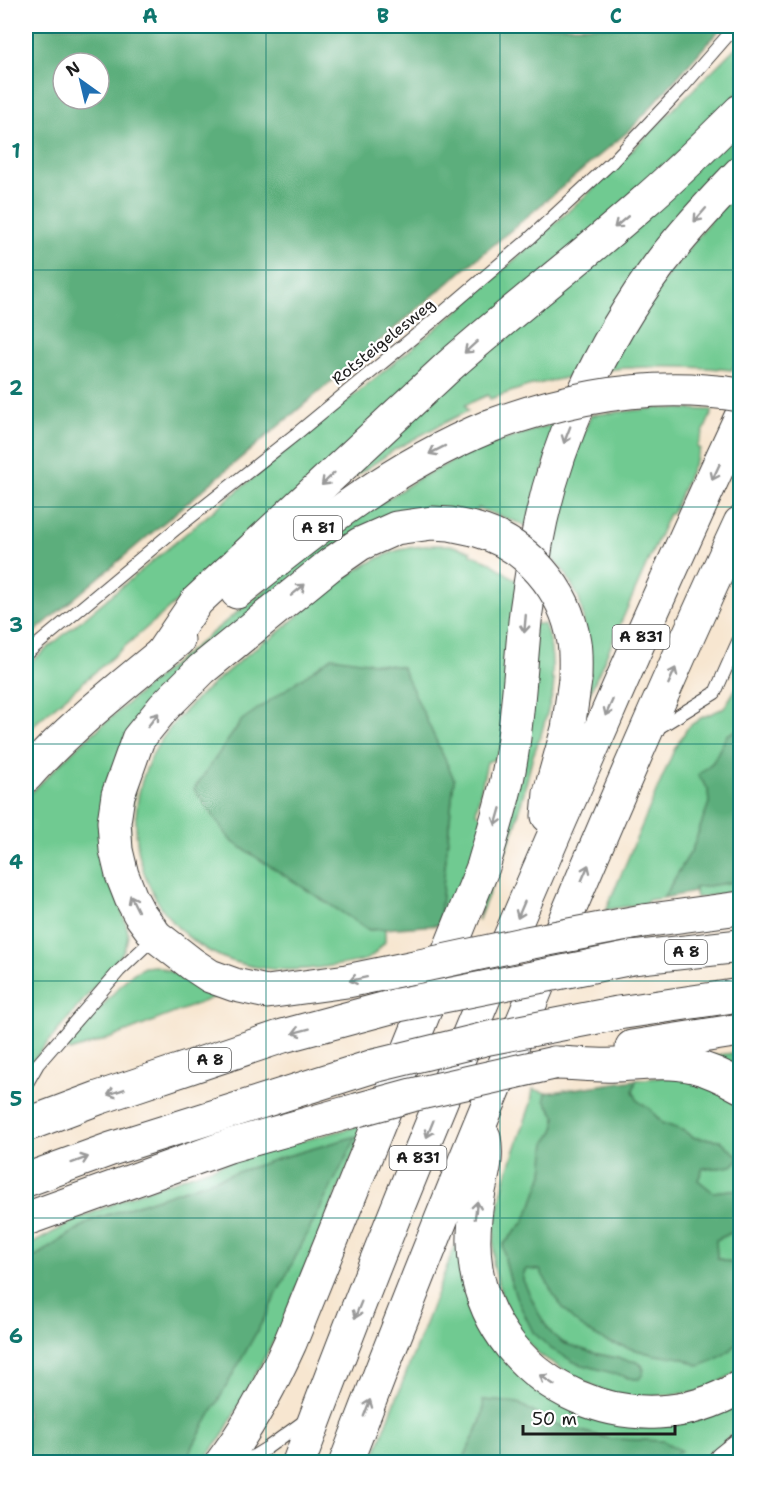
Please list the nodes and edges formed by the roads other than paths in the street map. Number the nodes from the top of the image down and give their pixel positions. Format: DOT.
graph roads {
  1 [pos="736,26"];
  2 [pos="741,111"];
  3 [pos="741,173"];
  4 [pos="741,395"];
  5 [pos="741,419"];
  6 [pos="741,523"];
  7 [pos="741,637"];
  8 [pos="26,654"];
  9 [pos="161,654"];
  10 [pos="644,737"];
  11 [pos="26,776"];
  12 [pos="544,856"];
  13 [pos="741,908"];
  14 [pos="156,936"];
  15 [pos="741,946"];
  16 [pos="741,995"];
  17 [pos="741,1030"];
  18 [pos="611,1058"];
  19 [pos="26,1085"];
  20 [pos="741,1086"];
  21 [pos="481,1121"];
  22 [pos="26,1125"];
  23 [pos="26,1180"];
  24 [pos="26,1219"];
  25 [pos="741,1387"];
  26 [pos="318,1411"];
  27 [pos="741,1450"];
  28 [pos="222,1462"];
  29 [pos="244,1462"];
  30 [pos="298,1462"];
  31 [pos="346,1462"];
  32 [pos="725,1462"];
  1 -- 8 [label="lane, Rotsteigelesweg"];
  2 -- 9 [label="highway, one-way"];
  3 -- 28 [label="highway, one-way"];
  4 -- 9 [label="highway, A 81, one-way, bridge"];
  5 -- 12 [label="highway, A 831, one-way"];
  10 -- 6 [label="highway, A 831, one-way"];
  7 -- 10 [label="lane"];
  9 -- 11 [label="highway, A 81"];
  21 -- 10 [label="highway, A 831, one-way"];
  14 -- 12 [label="highway, one-way, bridge"];
  12 -- 26 [label="highway, A 831, one-way"];
  13 -- 14 [label="highway, one-way, bridge"];
  14 -- 19 [label="lane"];
  15 -- 22 [label="highway, A 8, one-way, bridge"];
  23 -- 16 [label="highway, one-way, bridge"];
  17 -- 18 [label="highway"];
  18 -- 20 [label="highway"];
  18 -- 24 [label="highway, bridge"];
  25 -- 21 [label="highway, one-way"];
  31 -- 21 [label="highway, A 831, one-way"];
  26 -- 29 [label="lane"];
  26 -- 30 [label="highway, A 831"];
  27 -- 32 [label="highway"];
}
